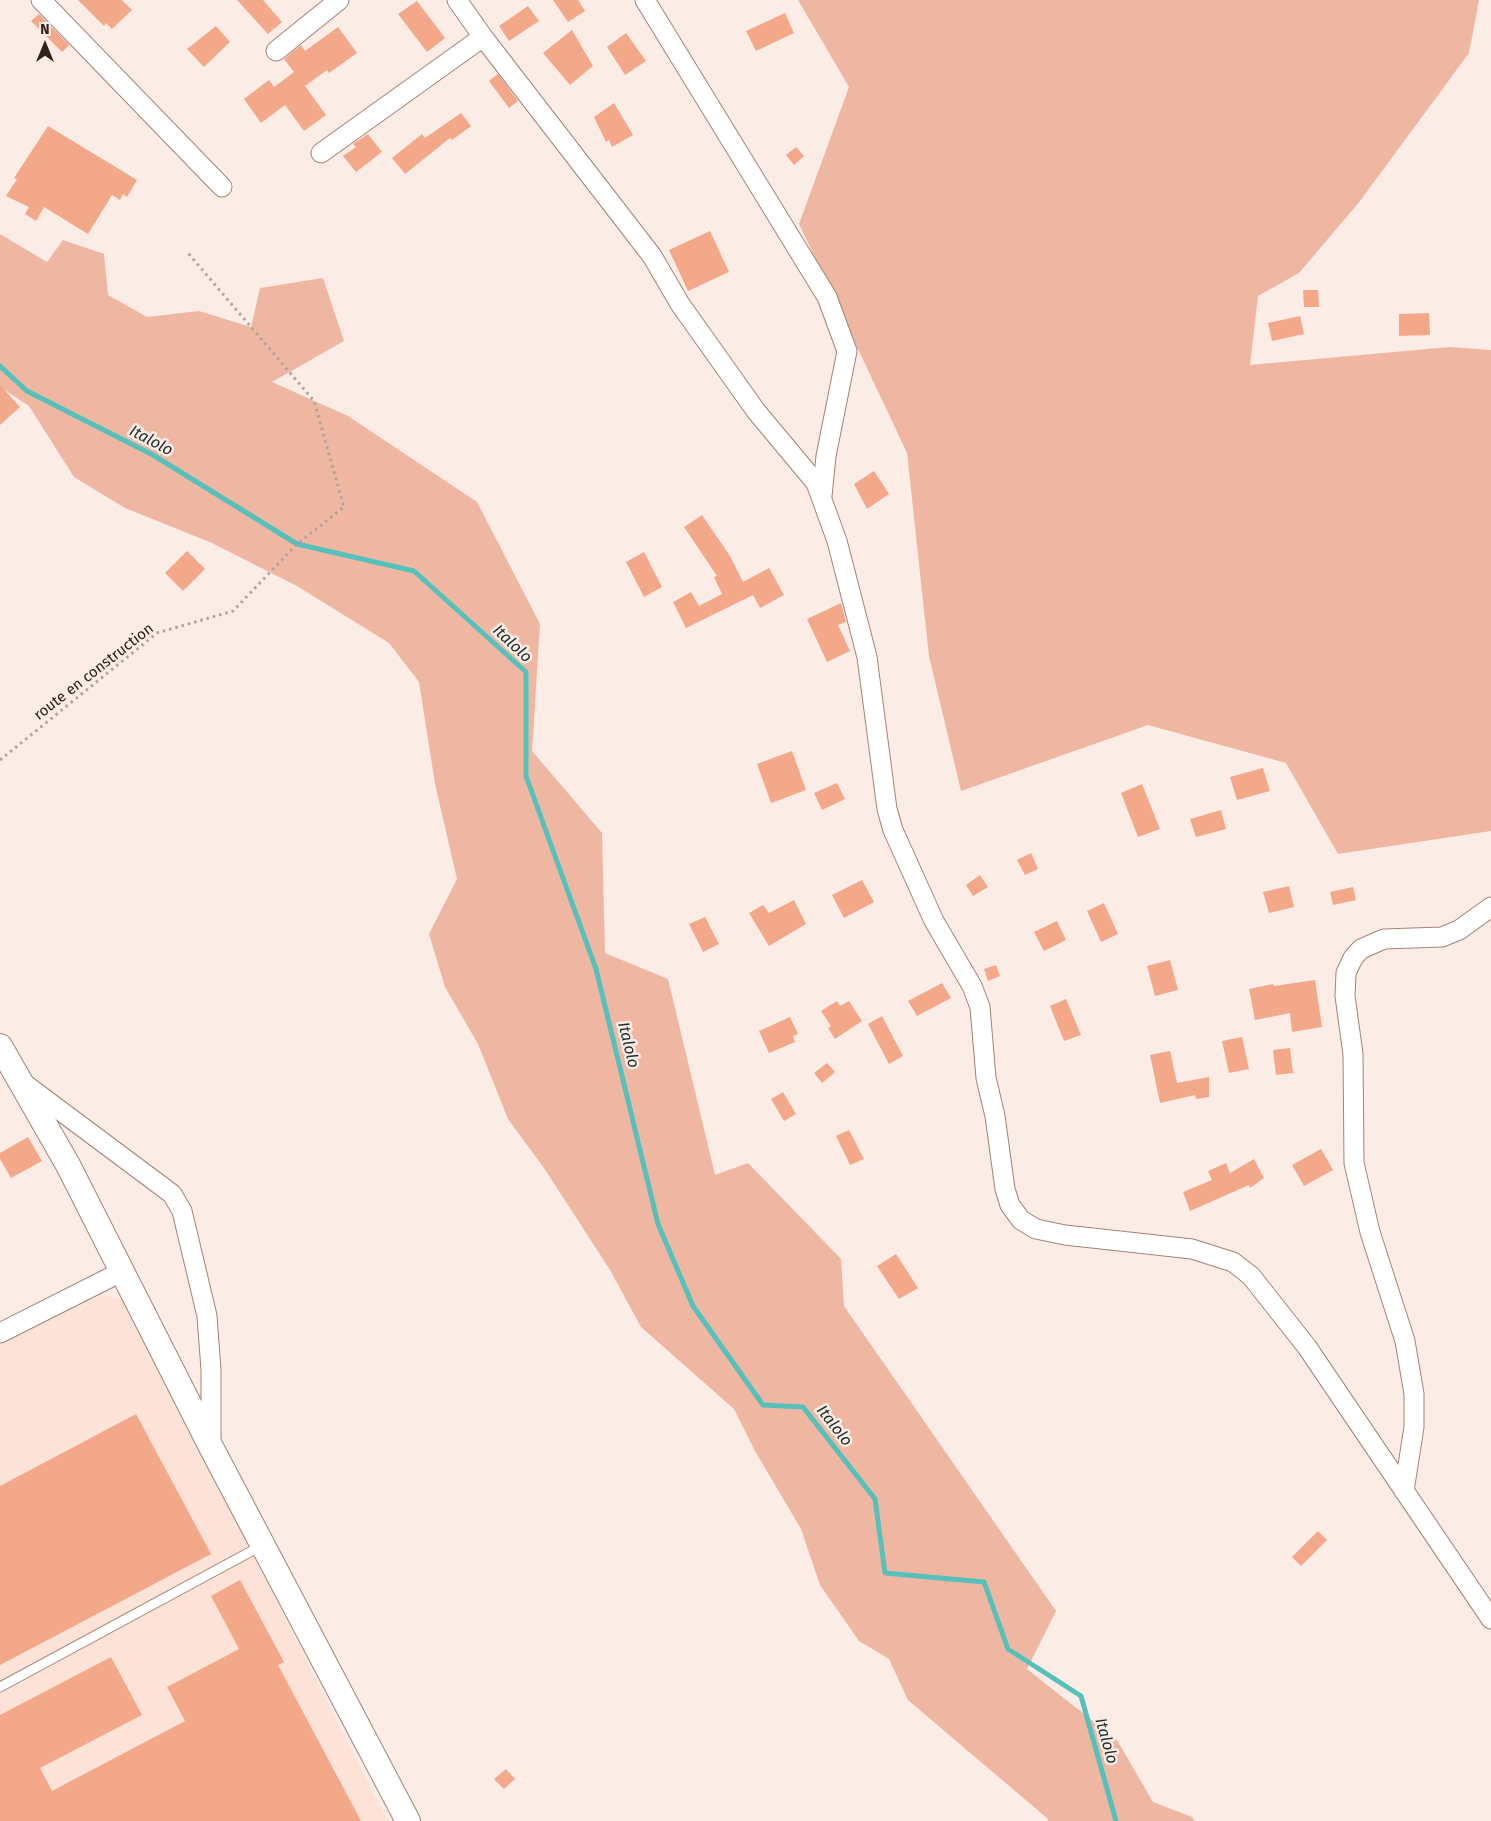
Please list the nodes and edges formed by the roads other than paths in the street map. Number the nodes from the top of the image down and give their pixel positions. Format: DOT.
graph roads {
  1 [pos="42,0"];
  2 [pos="339,0"];
  3 [pos="457,0"];
  4 [pos="645,0"];
  5 [pos="483,37"];
  6 [pos="276,51"];
  7 [pos="321,152"];
  8 [pos="222,186"];
  9 [pos="822,498"];
  10 [pos="1491,907"];
  11 [pos="0,1046"];
  12 [pos="19,1079"];
  13 [pos="121,1272"];
  14 [pos="0,1333"];
  15 [pos="211,1447"];
  16 [pos="1404,1491"];
  17 [pos="263,1544"];
  18 [pos="1491,1619"];
  19 [pos="0,1687"];
  20 [pos="408,1821"];
  1 -- 8 [label="street"];
  2 -- 6 [label="street"];
  3 -- 5 [label="street"];
  4 -- 9 [label="street"];
  5 -- 7 [label="street"];
  5 -- 9 [label="street"];
  9 -- 16 [label="street"];
  10 -- 16 [label="street"];
  11 -- 12 [label="street"];
  12 -- 13 [label="street"];
  12 -- 15 [label="street"];
  13 -- 14 [label="street"];
  13 -- 15 [label="street"];
  15 -- 17 [label="street"];
  16 -- 18 [label="street"];
  17 -- 19 [label="lane"];
  17 -- 20 [label="street"];
}
